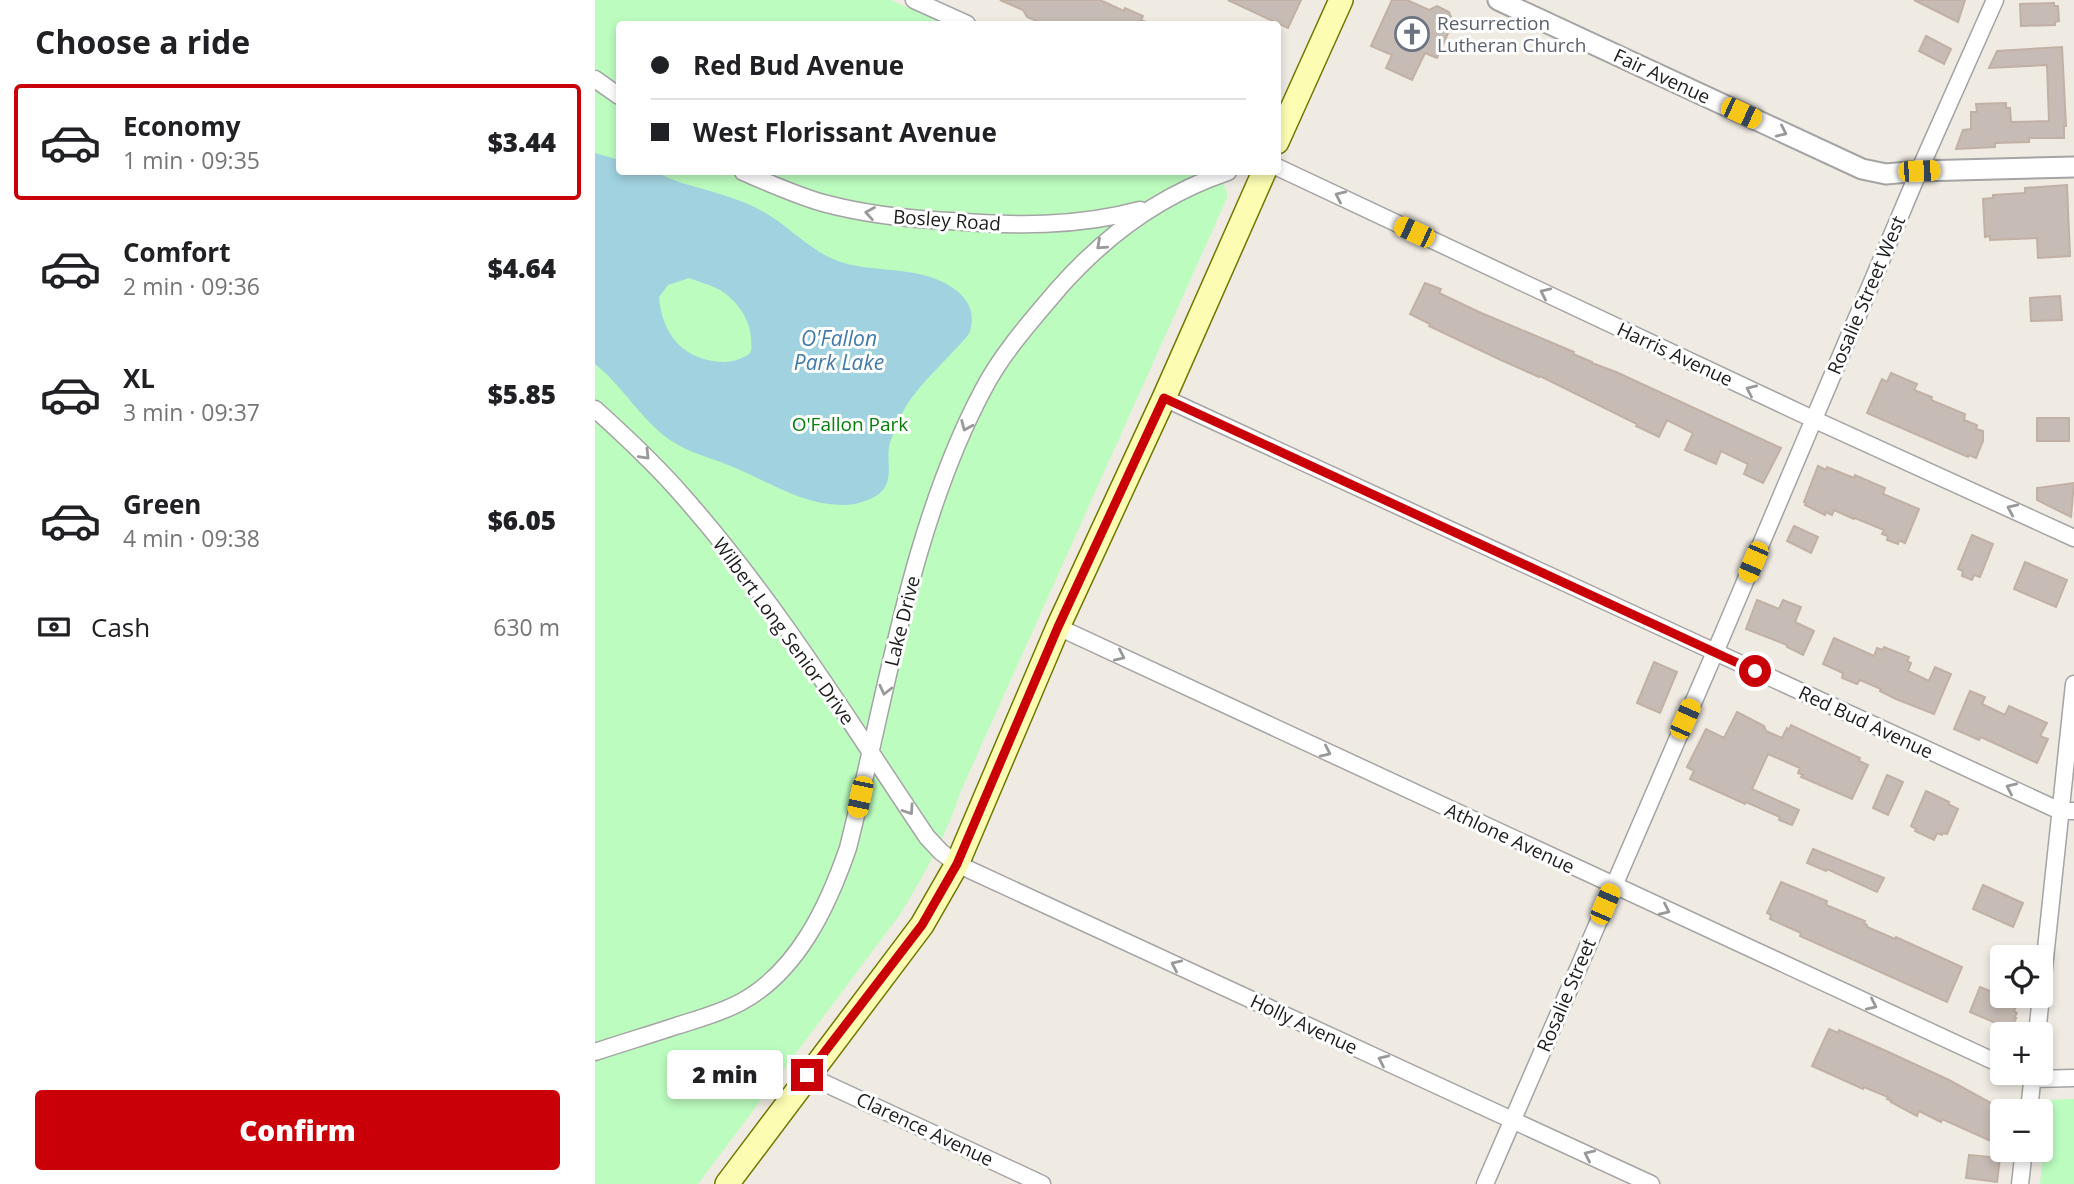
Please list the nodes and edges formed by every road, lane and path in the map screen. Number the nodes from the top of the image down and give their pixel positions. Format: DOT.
graph roads {
  1 [pos="914,0"];
  2 [pos="1341,0"];
  3 [pos="1498,0"];
  4 [pos="1996,0"];
  5 [pos="960,21"];
  6 [pos="595,79"];
  7 [pos="616,94"];
  8 [pos="1281,133"];
  9 [pos="2074,166"];
  10 [pos="1281,169"];
  11 [pos="1919,171"];
  12 [pos="750,175"];
  13 [pos="1218,175"];
  14 [pos="1263,175"];
  15 [pos="1156,205"];
  16 [pos="1164,398"];
  17 [pos="595,409"];
  18 [pos="1813,419"];
  19 [pos="2074,538"];
  20 [pos="1058,627"];
  21 [pos="1714,652"];
  22 [pos="2074,684"];
  23 [pos="870,753"];
  24 [pos="2067,811"];
  25 [pos="957,864"];
  26 [pos="1613,886"];
  27 [pos="2039,1022"];
  28 [pos="595,1052"];
  29 [pos="1990,1059"];
  30 [pos="807,1075"];
  31 [pos="2053,1077"];
  32 [pos="2074,1078"];
  33 [pos="1512,1120"];
  34 [pos="2023,1162"];
  35 [pos="727,1184"];
  36 [pos="1042,1184"];
  37 [pos="1485,1184"];
  38 [pos="1651,1184"];
  39 [pos="2020,1184"];
  1 -- 5 [label="street"];
  2 -- 8 [label="main road"];
  3 -- 11 [label="street, Fair Avenue, one-way"];
  4 -- 11 [label="street"];
  6 -- 7 [label="street"];
  9 -- 11 [label="street, Fair Avenue"];
  18 -- 10 [label="street, Harris Avenue, one-way"];
  11 -- 18 [label="street, Rosalie Street West"];
  15 -- 12 [label="street, Bosley Road, one-way"];
  13 -- 15 [label="street, Lake Drive"];
  14 -- 16 [label="main road"];
  15 -- 23 [label="street, Lake Drive, one-way"];
  16 -- 20 [label="main road"];
  16 -- 21 [label="street, Red Bud Avenue"];
  17 -- 23 [label="street, Wilbert Long Senior Drive, one-way"];
  19 -- 18 [label="street, Harris Avenue, one-way"];
  18 -- 21 [label="street, Rosalie Street"];
  20 -- 25 [label="main road"];
  20 -- 26 [label="street, Athlone Avenue, one-way"];
  24 -- 21 [label="street, Red Bud Avenue, one-way"];
  21 -- 26 [label="street, Rosalie Street"];
  22 -- 24 [label="street"];
  23 -- 25 [label="street, Wilbert Long Senior Drive, one-way"];
  23 -- 28 [label="street, Lake Drive"];
  24 -- 27 [label="street"];
  25 -- 30 [label="main road"];
  33 -- 25 [label="street, Holly Avenue, one-way"];
  26 -- 29 [label="street, Athlone Avenue, one-way"];
  26 -- 33 [label="street, Rosalie Street"];
  30 -- 35 [label="main road"];
  30 -- 36 [label="street, Clarence Avenue"];
  31 -- 32 [label="street"];
  33 -- 37 [label="street, Rosalie Street"];
  38 -- 33 [label="street, Holly Avenue, one-way"];
  34 -- 39 [label="street"];
}
